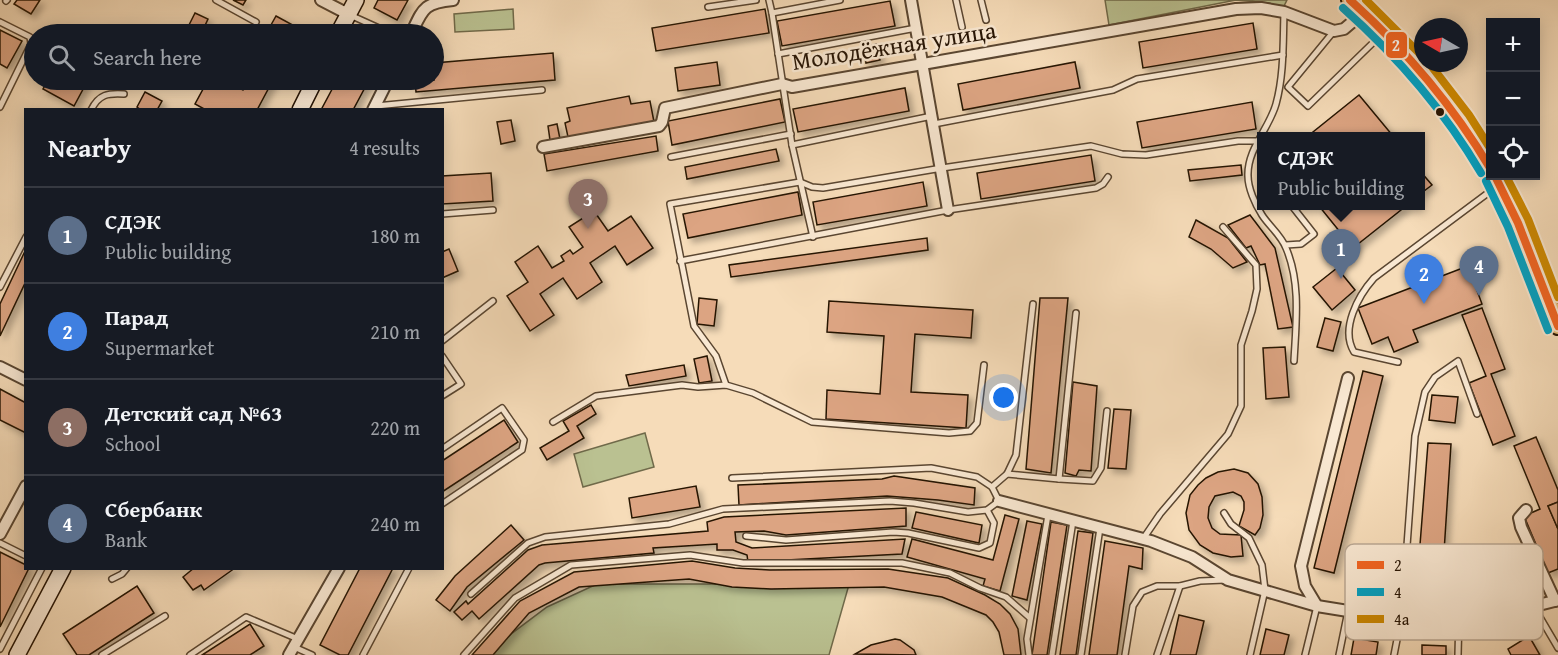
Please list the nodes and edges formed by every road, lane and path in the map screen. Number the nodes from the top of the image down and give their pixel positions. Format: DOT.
graph roads {
  1 [pos="216,0"];
  2 [pos="321,0"];
  3 [pos="356,0"];
  4 [pos="453,0"];
  5 [pos="756,0"];
  6 [pos="769,0"];
  7 [pos="840,0"];
  8 [pos="911,0"];
  9 [pos="956,0"];
  10 [pos="981,0"];
  11 [pos="1350,0"];
  12 [pos="708,7"];
  13 [pos="1284,12"];
  14 [pos="1364,12"];
  15 [pos="348,14"];
  16 [pos="772,14"];
  17 [pos="986,20"];
  18 [pos="0,22"];
  19 [pos="256,22"];
  20 [pos="343,24"];
  21 [pos="370,24"];
  22 [pos="416,24"];
  23 [pos="962,27"];
  24 [pos="916,28"];
  25 [pos="1334,31"];
  26 [pos="1384,31"];
  27 [pos="24,34"];
  28 [pos="778,54"];
  29 [pos="1283,55"];
  30 [pos="24,58"];
  31 [pos="923,66"];
  32 [pos="782,84"];
  33 [pos="310,90"];
  34 [pos="383,90"];
  35 [pos="542,90"];
  36 [pos="124,94"];
  37 [pos="0,107"];
  38 [pos="92,108"];
  39 [pos="301,108"];
  40 [pos="374,108"];
  41 [pos="933,120"];
  42 [pos="1262,132"];
  43 [pos="791,134"];
  44 [pos="1257,141"];
  45 [pos="1257,144"];
  46 [pos="792,145"];
  47 [pos="543,147"];
  48 [pos="670,157"];
  49 [pos="1486,160"];
  50 [pos="942,168"];
  51 [pos="1108,177"];
  52 [pos="1497,180"];
  53 [pos="800,182"];
  54 [pos="1257,205"];
  55 [pos="493,210"];
  56 [pos="948,210"];
  57 [pos="1259,210"];
  58 [pos="1295,210"];
  59 [pos="444,214"];
  60 [pos="1223,227"];
  61 [pos="813,237"];
  62 [pos="24,241"];
  63 [pos="1286,245"];
  64 [pos="680,261"];
  65 [pos="0,287"];
  66 [pos="493,301"];
  67 [pos="1033,304"];
  68 [pos="1076,313"];
  69 [pos="1558,326"];
  70 [pos="444,339"];
  71 [pos="444,359"];
  72 [pos="1294,361"];
  73 [pos="1398,362"];
  74 [pos="984,365"];
  75 [pos="0,367"];
  76 [pos="1348,378"];
  77 [pos="24,379"];
  78 [pos="726,385"];
  79 [pos="444,395"];
  80 [pos="1107,411"];
  81 [pos="1477,414"];
  82 [pos="553,422"];
  83 [pos="444,448"];
  84 [pos="1007,474"];
  85 [pos="732,478"];
  86 [pos="1059,479"];
  87 [pos="992,487"];
  88 [pos="24,490"];
  89 [pos="999,501"];
  90 [pos="444,503"];
  91 [pos="987,510"];
  92 [pos="1526,510"];
  93 [pos="1224,513"];
  94 [pos="1049,514"];
  95 [pos="1073,521"];
  96 [pos="1100,528"];
  97 [pos="0,534"];
  98 [pos="746,536"];
  99 [pos="1143,539"];
  100 [pos="0,543"];
  101 [pos="1407,544"];
  102 [pos="1529,544"];
  103 [pos="24,555"];
  104 [pos="41,570"];
  105 [pos="62,570"];
  106 [pos="125,570"];
  107 [pos="338,570"];
  108 [pos="408,570"];
  109 [pos="1543,574"];
  110 [pos="112,579"];
  111 [pos="1228,580"];
  112 [pos="1180,586"];
  113 [pos="1265,590"];
  114 [pos="471,594"];
  115 [pos="1556,601"];
  116 [pos="1317,606"];
  117 [pos="1345,611"];
  118 [pos="165,616"];
  119 [pos="1030,618"];
  120 [pos="1345,622"];
  121 [pos="1543,622"];
  122 [pos="1397,640"];
  123 [pos="1458,640"];
  124 [pos="294,647"];
  125 [pos="1558,648"];
  126 [pos="0,650"];
  127 [pos="17,655"];
  128 [pos="102,655"];
  129 [pos="190,655"];
  130 [pos="312,655"];
  131 [pos="363,655"];
  132 [pos="464,655"];
  133 [pos="1029,655"];
  134 [pos="1052,655"];
  135 [pos="1081,655"];
  136 [pos="1125,655"];
  137 [pos="1157,655"];
  138 [pos="1250,655"];
  139 [pos="1305,655"];
  140 [pos="1339,655"];
  141 [pos="1394,655"];
  142 [pos="1458,655"];
  1 -- 19 [label="lane"];
  2 -- 15 [label="street"];
  3 -- 15 [label="main road"];
  4 -- 22 [label="street"];
  5 -- 12 [label="lane"];
  6 -- 16 [label="lane"];
  7 -- 16 [label="lane"];
  8 -- 24 [label="street"];
  9 -- 23 [label="lane"];
  10 -- 17 [label="lane"];
  11 -- 14 [label="main road"];
  13 -- 25 [label="street, Молодёжная улица"];
  13 -- 29 [label="lane"];
  13 -- 31 [label="street, Молодёжная улица"];
  14 -- 25 [label="street"];
  14 -- 26 [label="main road"];
  15 -- 20 [label="main road"];
  15 -- 21 [label="lane"];
  16 -- 28 [label="lane"];
  18 -- 27 [label="lane"];
  24 -- 28 [label="lane"];
  24 -- 31 [label="street"];
  25 -- 26 [label="lane"];
  26 -- 49 [label="main road"];
  28 -- 32 [label="lane"];
  29 -- 41 [label="lane"];
  29 -- 42 [label="lane"];
  30 -- 37 [label="lane"];
  31 -- 32 [label="street, Молодёжная улица"];
  31 -- 41 [label="street"];
  32 -- 43 [label="lane"];
  32 -- 47 [label="street, Молодёжная улица"];
  33 -- 39 [label="main road"];
  34 -- 40 [label="street"];
  35 -- 40 [label="lane"];
  36 -- 38 [label="lane"];
  41 -- 46 [label="lane"];
  41 -- 50 [label="street"];
  43 -- 46 [label="lane"];
  43 -- 48 [label="lane"];
  44 -- 50 [label="lane"];
  45 -- 54 [label="lane"];
  46 -- 53 [label="lane"];
  50 -- 53 [label="lane"];
  50 -- 56 [label="street"];
  51 -- 56 [label="lane"];
  52 -- 69 [label="main road"];
  52 -- 73 [label="lane"];
  53 -- 61 [label="lane"];
  53 -- 64 [label="lane"];
  55 -- 59 [label="lane"];
  56 -- 61 [label="lane"];
  57 -- 63 [label="lane"];
  58 -- 63 [label="lane"];
  60 -- 99 [label="lane"];
  61 -- 64 [label="lane"];
  62 -- 65 [label="lane"];
  63 -- 72 [label="lane"];
  64 -- 78 [label="lane"];
  66 -- 70 [label="lane"];
  67 -- 84 [label="lane"];
  68 -- 86 [label="lane"];
  71 -- 79 [label="lane"];
  74 -- 78 [label="lane"];
  75 -- 77 [label="street"];
  76 -- 116 [label="street"];
  78 -- 82 [label="lane"];
  80 -- 86 [label="lane"];
  81 -- 101 [label="lane"];
  83 -- 90 [label="lane"];
  84 -- 86 [label="lane"];
  84 -- 87 [label="lane"];
  85 -- 87 [label="lane"];
  87 -- 89 [label="lane"];
  88 -- 97 [label="street"];
  89 -- 91 [label="lane"];
  89 -- 94 [label="street"];
  91 -- 98 [label="lane"];
  91 -- 114 [label="lane"];
  92 -- 102 [label="street"];
  93 -- 113 [label="lane"];
  94 -- 95 [label="street"];
  94 -- 119 [label="lane"];
  95 -- 96 [label="street"];
  95 -- 134 [label="lane"];
  96 -- 99 [label="street"];
  96 -- 135 [label="lane"];
  99 -- 111 [label="street"];
  100 -- 103 [label="lane"];
  104 -- 126 [label="lane"];
  105 -- 127 [label="main road"];
  106 -- 110 [label="lane"];
  107 -- 124 [label="street"];
  108 -- 131 [label="lane"];
  109 -- 115 [label="street"];
  111 -- 112 [label="lane"];
  111 -- 113 [label="street"];
  112 -- 136 [label="lane"];
  112 -- 137 [label="lane"];
  113 -- 116 [label="street"];
  113 -- 138 [label="lane"];
  116 -- 117 [label="street"];
  116 -- 139 [label="lane"];
  118 -- 128 [label="lane"];
  119 -- 132 [label="lane"];
  119 -- 133 [label="lane"];
  120 -- 140 [label="lane"];
  121 -- 125 [label="lane"];
  122 -- 141 [label="lane"];
  123 -- 142 [label="lane"];
  124 -- 129 [label="lane"];
  124 -- 130 [label="lane"];
}
